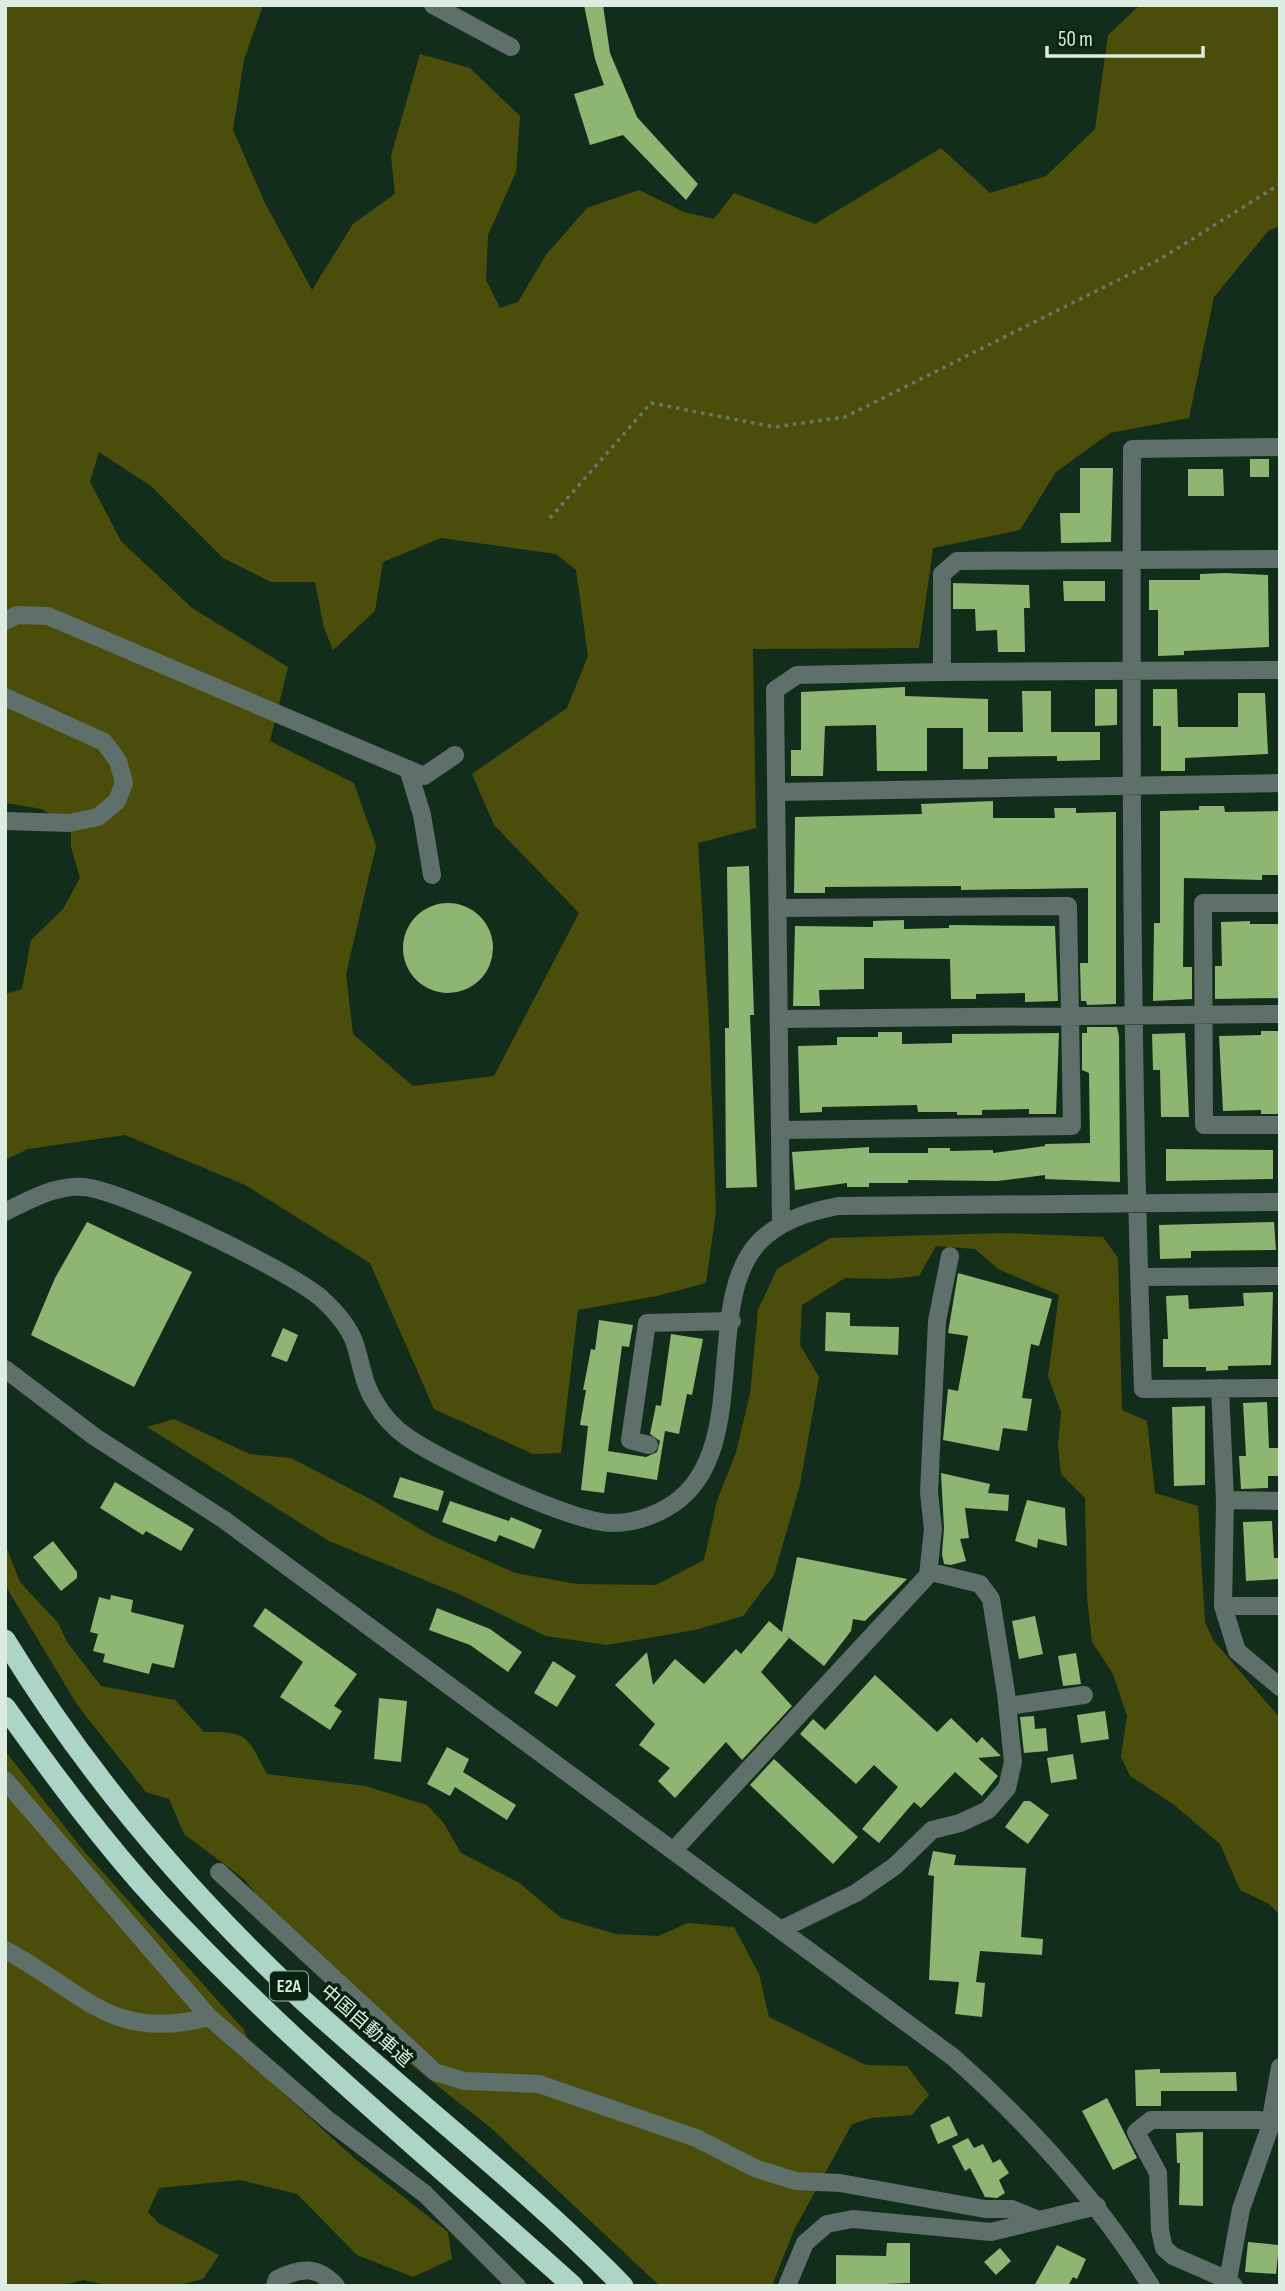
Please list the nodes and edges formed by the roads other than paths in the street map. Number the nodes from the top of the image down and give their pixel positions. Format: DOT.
graph roads {
  1 [pos="432,5"];
  2 [pos="510,47"];
  3 [pos="1280,447"];
  4 [pos="1280,559"];
  5 [pos="1132,561"];
  6 [pos="5,621"];
  7 [pos="1280,670"];
  8 [pos="1134,671"];
  9 [pos="942,672"];
  10 [pos="5,697"];
  11 [pos="455,755"];
  12 [pos="408,769"];
  13 [pos="1280,783"];
  14 [pos="1132,784"];
  15 [pos="777,792"];
  16 [pos="5,821"];
  17 [pos="432,875"];
  18 [pos="1280,903"];
  19 [pos="780,908"];
  20 [pos="1280,1014"];
  21 [pos="1203,1015"];
  22 [pos="1069,1016"];
  23 [pos="1133,1016"];
  24 [pos="780,1019"];
  25 [pos="1280,1125"];
  26 [pos="781,1129"];
  27 [pos="1280,1202"];
  28 [pos="1136,1203"];
  29 [pos="5,1212"];
  30 [pos="781,1224"];
  31 [pos="950,1256"];
  32 [pos="1280,1276"];
  33 [pos="1139,1278"];
  34 [pos="732,1321"];
  35 [pos="5,1369"];
  36 [pos="1220,1388"];
  37 [pos="1280,1388"];
  38 [pos="649,1445"];
  39 [pos="1225,1500"];
  40 [pos="1280,1501"];
  41 [pos="928,1575"];
  42 [pos="1223,1606"];
  43 [pos="1280,1606"];
  44 [pos="5,1640"];
  45 [pos="1280,1687"];
  46 [pos="1084,1695"];
  47 [pos="1007,1706"];
  48 [pos="5,1707"];
  49 [pos="5,1780"];
  50 [pos="674,1850"];
  51 [pos="219,1872"];
  52 [pos="782,1929"];
  53 [pos="5,1950"];
  54 [pos="209,2017"];
  55 [pos="1280,2067"];
  56 [pos="1270,2123"];
  57 [pos="1097,2206"];
  58 [pos="1039,2220"];
  59 [pos="1231,2283"];
  60 [pos="275,2286"];
  61 [pos="336,2286"];
  62 [pos="517,2286"];
  63 [pos="573,2286"];
  64 [pos="623,2286"];
  65 [pos="787,2286"];
  66 [pos="1151,2286"];
  1 -- 2 [label="street"];
  3 -- 5 [label="street"];
  4 -- 5 [label="street"];
  5 -- 8 [label="street"];
  5 -- 9 [label="street"];
  6 -- 12 [label="street"];
  7 -- 8 [label="street"];
  8 -- 9 [label="street"];
  8 -- 14 [label="street"];
  9 -- 15 [label="street"];
  10 -- 16 [label="street"];
  11 -- 12 [label="street"];
  12 -- 17 [label="street"];
  13 -- 14 [label="street"];
  14 -- 15 [label="street"];
  14 -- 23 [label="street"];
  15 -- 19 [label="street"];
  18 -- 21 [label="street"];
  19 -- 22 [label="street"];
  19 -- 24 [label="street"];
  20 -- 21 [label="street"];
  21 -- 23 [label="street"];
  21 -- 25 [label="street"];
  22 -- 23 [label="street"];
  22 -- 24 [label="street"];
  22 -- 26 [label="street"];
  23 -- 28 [label="street"];
  24 -- 26 [label="street"];
  26 -- 30 [label="street"];
  27 -- 28 [label="street"];
  28 -- 30 [label="street"];
  28 -- 33 [label="street"];
  29 -- 34 [label="street"];
  30 -- 34 [label="street"];
  31 -- 41 [label="street"];
  32 -- 33 [label="street"];
  33 -- 36 [label="street"];
  34 -- 38 [label="street"];
  35 -- 50 [label="street"];
  36 -- 37 [label="street"];
  36 -- 39 [label="street"];
  39 -- 40 [label="street"];
  39 -- 42 [label="street"];
  41 -- 47 [label="street"];
  41 -- 50 [label="street"];
  42 -- 43 [label="street"];
  42 -- 45 [label="street"];
  44 -- 64 [label="highway, 中国自動車道 / E2A"];
  46 -- 47 [label="street"];
  47 -- 52 [label="street"];
  48 -- 63 [label="highway, E2A"];
  49 -- 54 [label="street"];
  50 -- 52 [label="street"];
  51 -- 58 [label="street"];
  52 -- 57 [label="street"];
  53 -- 54 [label="street"];
  54 -- 62 [label="street"];
  55 -- 56 [label="street"];
  56 -- 59 [label="street"];
  56 -- 59 [label="street"];
  57 -- 58 [label="street"];
  57 -- 66 [label="street"];
  58 -- 65 [label="street"];
  60 -- 61 [label="street"];
}
